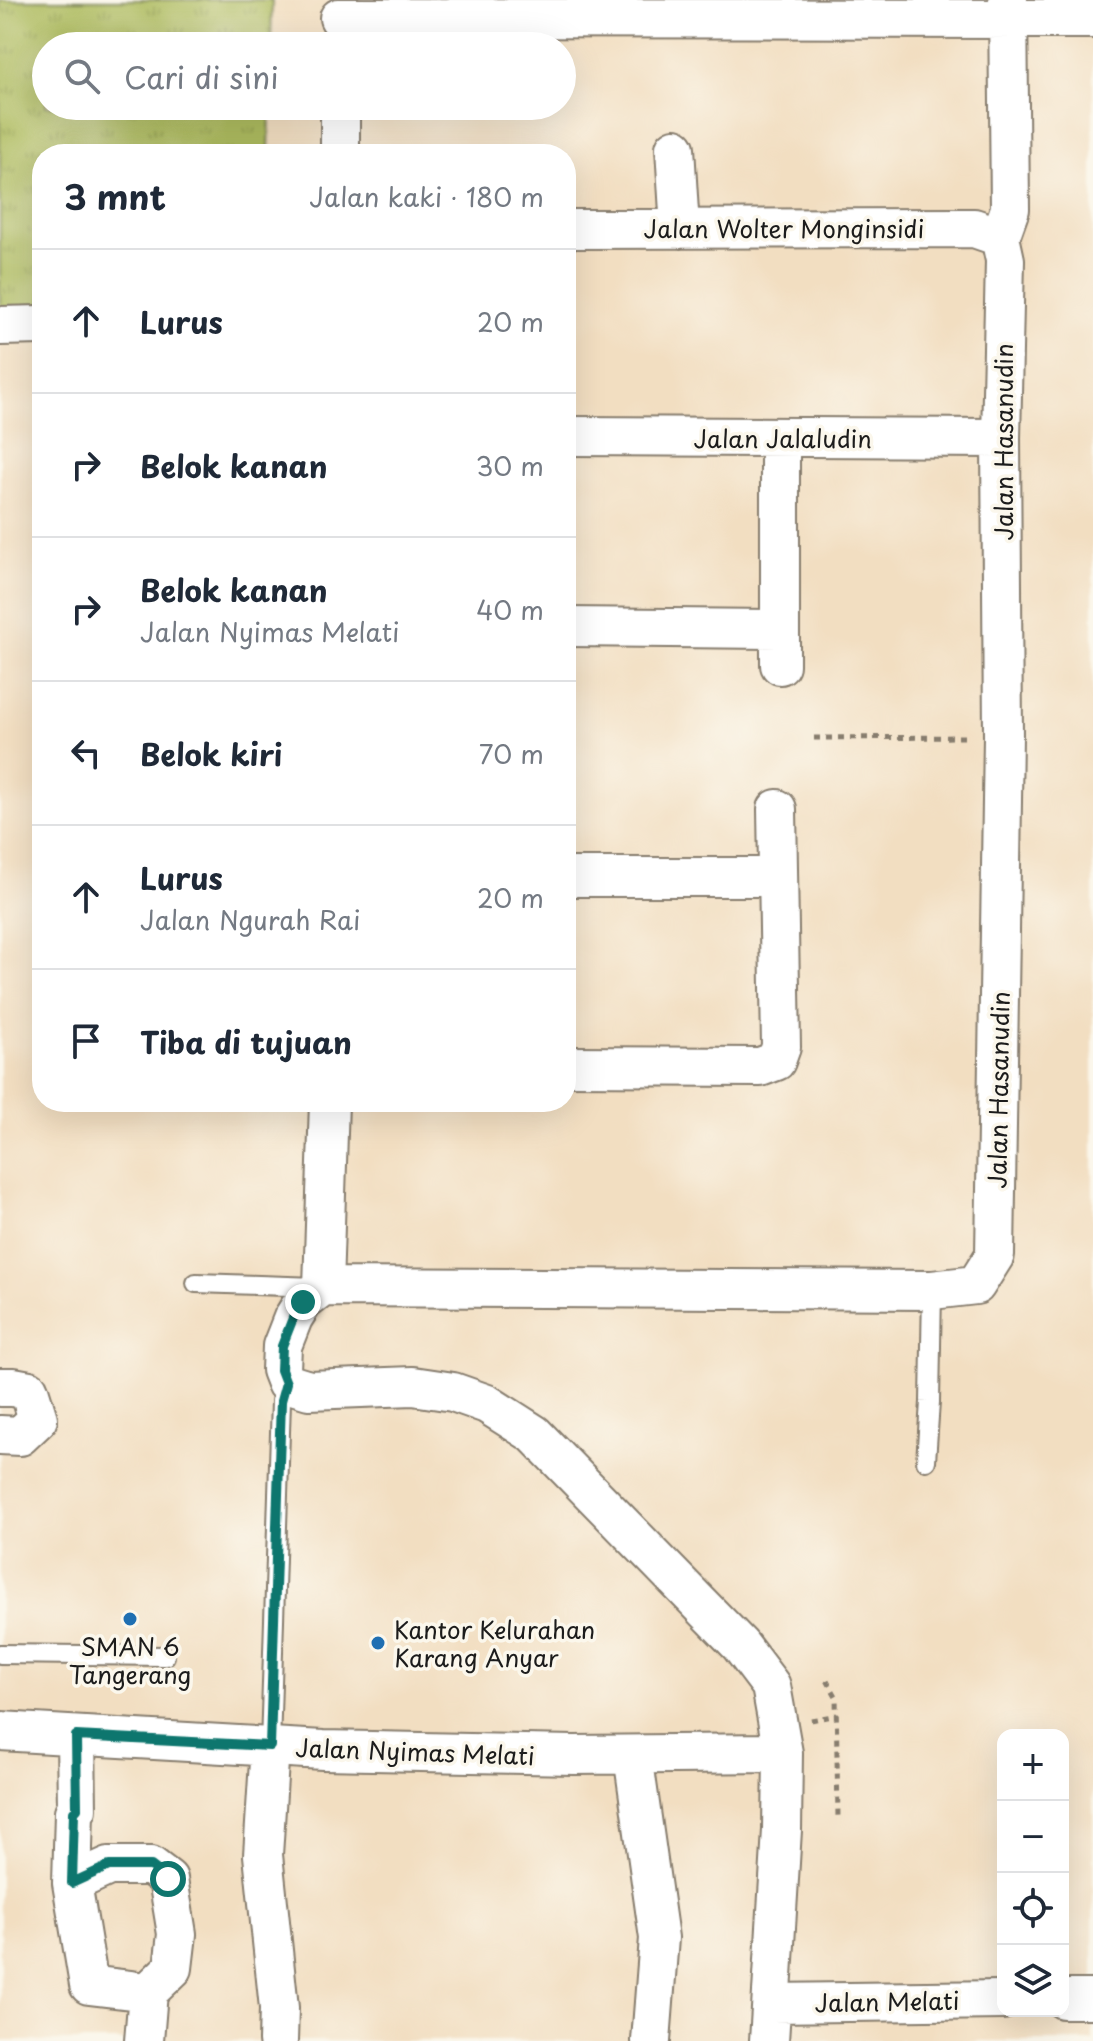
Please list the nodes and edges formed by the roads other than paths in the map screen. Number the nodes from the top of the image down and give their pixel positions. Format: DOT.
graph roads {
  1 [pos="553,9"];
  2 [pos="793,9"];
  3 [pos="1008,10"];
  4 [pos="1093,19"];
  5 [pos="339,21"];
  6 [pos="340,120"];
  7 [pos="340,144"];
  8 [pos="675,148"];
  9 [pos="576,229"];
  10 [pos="680,229"];
  11 [pos="1000,237"];
  12 [pos="32,325"];
  13 [pos="0,326"];
  14 [pos="576,436"];
  15 [pos="780,438"];
  16 [pos="1001,438"];
  17 [pos="576,628"];
  18 [pos="777,809"];
  19 [pos="576,877"];
  20 [pos="778,877"];
  21 [pos="576,1066"];
  22 [pos="329,1112"];
  23 [pos="196,1283"];
  24 [pos="323,1287"];
  25 [pos="932,1290"];
  26 [pos="286,1383"];
  27 [pos="0,1387"];
  28 [pos="0,1435"];
  29 [pos="926,1461"];
  30 [pos="0,1654"];
  31 [pos="165,1656"];
  32 [pos="0,1731"];
  33 [pos="76,1736"];
  34 [pos="270,1746"];
  35 [pos="783,1753"];
  36 [pos="633,1755"];
  37 [pos="72,1883"];
  38 [pos="148,1992"];
  39 [pos="1069,1999"];
  40 [pos="1093,1999"];
  41 [pos="997,2000"];
  42 [pos="772,2003"];
  43 [pos="144,2041"];
  44 [pos="278,2041"];
  45 [pos="651,2041"];
  46 [pos="769,2041"];
  1 -- 2 [label="street"];
  1 -- 5 [label="street"];
  2 -- 3 [label="street"];
  3 -- 4 [label="street"];
  3 -- 11 [label="street"];
  6 -- 7 [label="street"];
  8 -- 10 [label="street"];
  9 -- 10 [label="street, Jalan Wolter Monginsidi"];
  10 -- 11 [label="street, Jalan Wolter Monginsidi"];
  11 -- 16 [label="street, Jalan Hasanudin"];
  12 -- 13 [label="street"];
  14 -- 15 [label="street, Jalan Jalaludin"];
  15 -- 16 [label="street, Jalan Jalaludin"];
  15 -- 17 [label="street"];
  16 -- 25 [label="street, Jalan Hasanudin"];
  18 -- 20 [label="street"];
  19 -- 20 [label="street"];
  20 -- 21 [label="street"];
  22 -- 24 [label="street"];
  23 -- 24 [label="lane"];
  24 -- 25 [label="street, Jalan Hasanudin"];
  24 -- 26 [label="street"];
  25 -- 29 [label="lane"];
  26 -- 34 [label="lane"];
  26 -- 35 [label="street"];
  27 -- 28 [label="street"];
  30 -- 31 [label="lane"];
  32 -- 33 [label="street, Jalan Nyimas Melati"];
  33 -- 34 [label="street, Jalan Nyimas Melati"];
  33 -- 37 [label="street"];
  34 -- 36 [label="street, Jalan Nyimas Melati"];
  34 -- 44 [label="street"];
  35 -- 36 [label="street, Jalan Nyimas Melati"];
  35 -- 42 [label="street"];
  36 -- 45 [label="street"];
  37 -- 38 [label="street"];
  37 -- 38 [label="street"];
  38 -- 43 [label="street"];
  39 -- 40 [label="street"];
  41 -- 42 [label="street, Jalan Melati"];
  42 -- 46 [label="street"];
}
